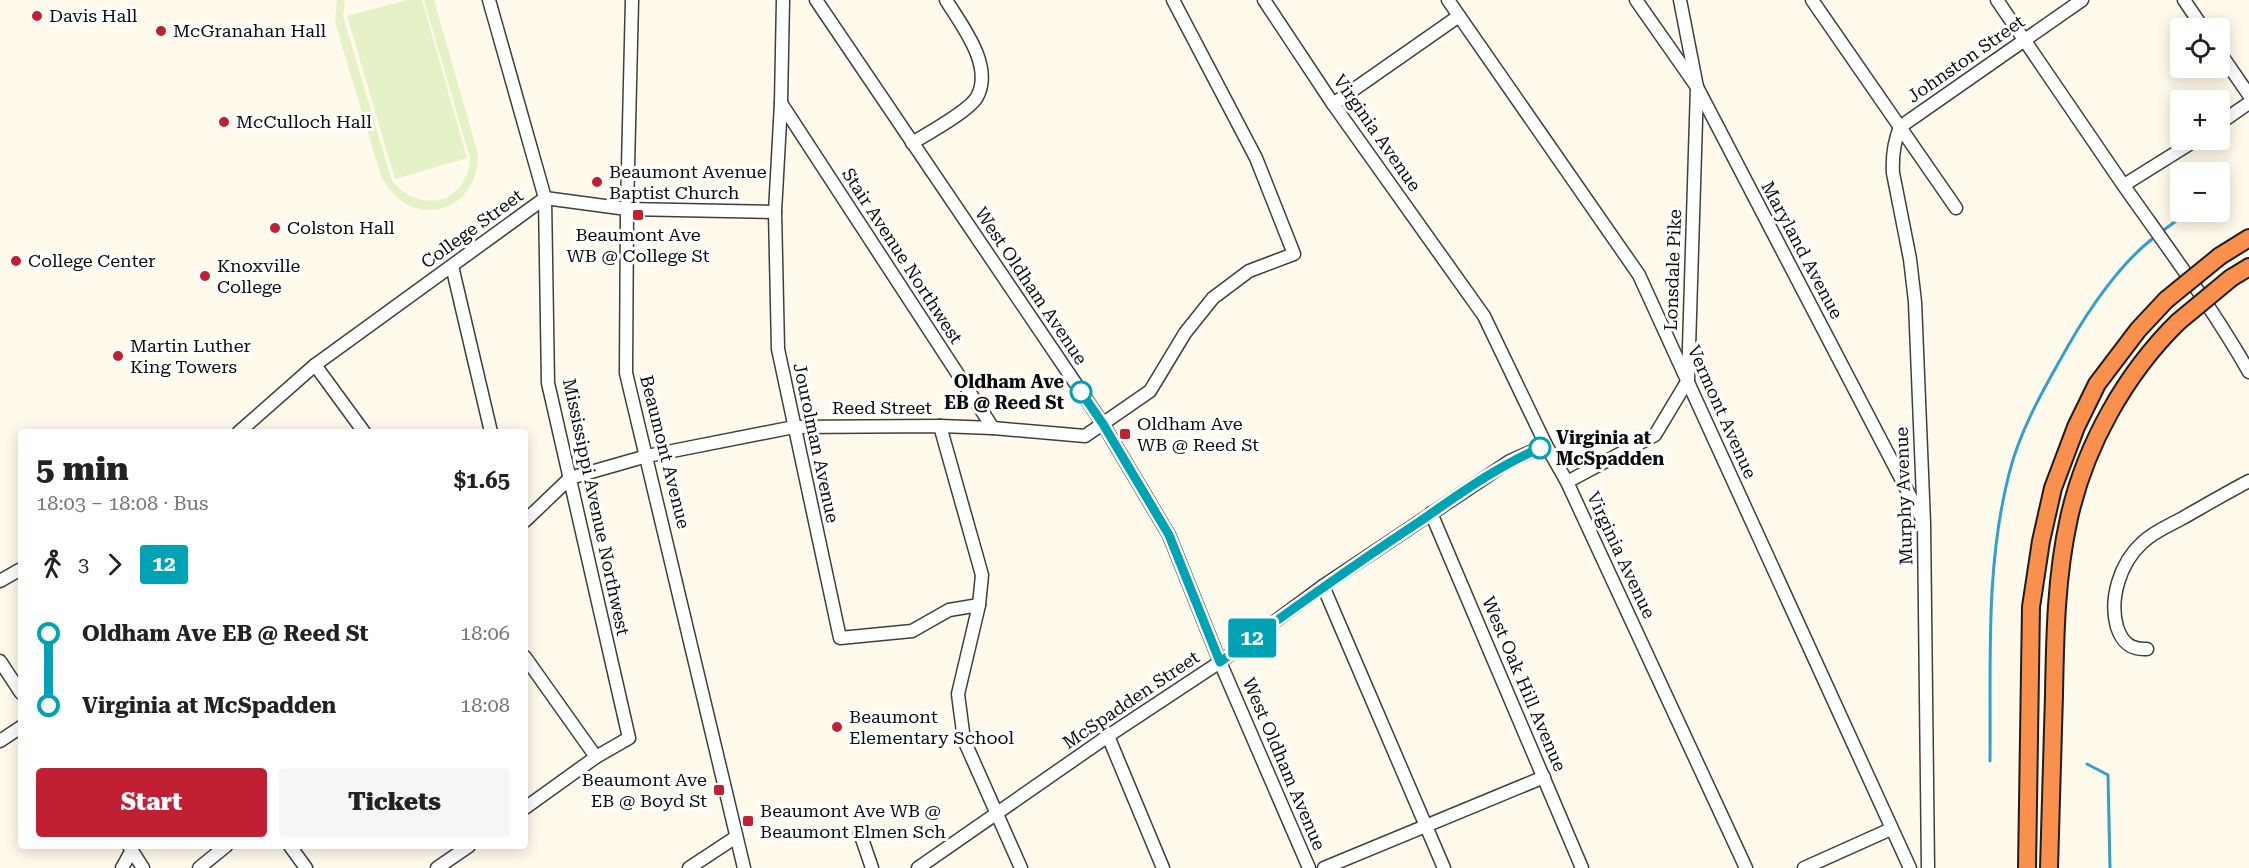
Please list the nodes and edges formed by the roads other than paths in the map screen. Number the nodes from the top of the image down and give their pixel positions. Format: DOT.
graph roads {
  1 [pos="489,0"];
  2 [pos="632,0"];
  3 [pos="783,0"];
  4 [pos="816,0"];
  5 [pos="946,0"];
  6 [pos="1173,0"];
  7 [pos="1264,0"];
  8 [pos="1448,0"];
  9 [pos="1636,0"];
  10 [pos="1680,0"];
  11 [pos="1812,0"];
  12 [pos="1997,0"];
  13 [pos="2082,0"];
  14 [pos="2184,0"];
  15 [pos="1460,16"];
  16 [pos="2196,18"];
  17 [pos="2025,41"];
  18 [pos="2230,67"];
  19 [pos="1697,87"];
  20 [pos="2249,95"];
  21 [pos="781,103"];
  22 [pos="2249,103"];
  23 [pos="1334,104"];
  24 [pos="2230,116"];
  25 [pos="1900,127"];
  26 [pos="912,142"];
  27 [pos="2180,150"];
  28 [pos="2124,185"];
  29 [pos="545,198"];
  30 [pos="1956,208"];
  31 [pos="627,209"];
  32 [pos="775,212"];
  33 [pos="2249,238"];
  34 [pos="452,266"];
  35 [pos="2249,267"];
  36 [pos="315,365"];
  37 [pos="2249,372"];
  38 [pos="1688,380"];
  39 [pos="1103,424"];
  40 [pos="940,426"];
  41 [pos="794,427"];
  42 [pos="993,428"];
  43 [pos="241,429"];
  44 [pos="361,429"];
  45 [pos="490,429"];
  46 [pos="1546,446"];
  47 [pos="647,456"];
  48 [pos="570,478"];
  49 [pos="2249,481"];
  50 [pos="1567,482"];
  51 [pos="1431,513"];
  52 [pos="528,517"];
  53 [pos="1924,523"];
  54 [pos="18,571"];
  55 [pos="0,581"];
  56 [pos="1323,586"];
  57 [pos="979,604"];
  58 [pos="2121,637"];
  59 [pos="0,661"];
  60 [pos="528,661"];
  61 [pos="1220,662"];
  62 [pos="18,688"];
  63 [pos="18,729"];
  64 [pos="1108,736"];
  65 [pos="0,741"];
  66 [pos="596,757"];
  67 [pos="1544,777"];
  68 [pos="528,806"];
  69 [pos="998,813"];
  70 [pos="1425,826"];
  71 [pos="1891,829"];
  72 [pos="860,833"];
  73 [pos="736,837"];
  74 [pos="130,849"];
  75 [pos="131,849"];
  76 [pos="222,849"];
  77 [pos="292,849"];
  78 [pos="466,849"];
  79 [pos="122,868"];
  80 [pos="143,868"];
  81 [pos="199,868"];
  82 [pos="306,868"];
  83 [pos="437,868"];
  84 [pos="690,868"];
  85 [pos="744,868"];
  86 [pos="872,868"];
  87 [pos="918,868"];
  88 [pos="1021,868"];
  89 [pos="1163,868"];
  90 [pos="1309,868"];
  91 [pos="1324,868"];
  92 [pos="1444,868"];
  93 [pos="1582,868"];
  94 [pos="1746,868"];
  95 [pos="1804,868"];
  96 [pos="1910,868"];
  97 [pos="1928,868"];
  98 [pos="2027,868"];
  99 [pos="2049,868"];
  1 -- 29 [label="street, Mississippi Avenue Northwest"];
  2 -- 31 [label="street, Beaumont Avenue"];
  3 -- 21 [label="street, Jourolman Avenue"];
  4 -- 26 [label="street, West Oldham Avenue"];
  5 -- 26 [label="street"];
  6 -- 39 [label="street, Reed Street"];
  7 -- 23 [label="street, Virginia Avenue"];
  8 -- 15 [label="street, Vermont Avenue"];
  9 -- 19 [label="street, Maryland Avenue"];
  10 -- 19 [label="street, Lonsdale Pike"];
  11 -- 25 [label="street"];
  12 -- 17 [label="street"];
  13 -- 17 [label="street, Johnston Street"];
  14 -- 16 [label="street"];
  15 -- 23 [label="street"];
  15 -- 38 [label="street, Vermont Avenue"];
  17 -- 25 [label="street, Johnston Street"];
  17 -- 28 [label="street"];
  18 -- 20 [label="street"];
  19 -- 38 [label="street, Lonsdale Pike"];
  19 -- 53 [label="street, Maryland Avenue"];
  21 -- 32 [label="street, Jourolman Avenue"];
  21 -- 42 [label="street, Stair Avenue Northwest"];
  22 -- 24 [label="street"];
  23 -- 46 [label="street, Virginia Avenue"];
  25 -- 30 [label="street"];
  25 -- 53 [label="street, Murphy Avenue"];
  26 -- 39 [label="street, West Oldham Avenue"];
  27 -- 28 [label="street"];
  28 -- 37 [label="street"];
  29 -- 31 [label="street, College Street"];
  29 -- 34 [label="street, College Street"];
  29 -- 48 [label="street, Mississippi Avenue Northwest"];
  31 -- 32 [label="street, College Street"];
  31 -- 47 [label="street, Beaumont Avenue"];
  32 -- 41 [label="street, Jourolman Avenue"];
  33 -- 98 [label="highway, bridge"];
  34 -- 36 [label="street, College Street"];
  34 -- 45 [label="street"];
  35 -- 99 [label="highway, bridge"];
  36 -- 43 [label="street, College Street"];
  36 -- 44 [label="street"];
  38 -- 50 [label="street, Lonsdale Pike"];
  38 -- 71 [label="street, Vermont Avenue"];
  39 -- 42 [label="street, Reed Street"];
  39 -- 61 [label="street, West Oldham Avenue"];
  40 -- 41 [label="street, Reed Street"];
  40 -- 42 [label="street, Reed Street"];
  40 -- 57 [label="street"];
  41 -- 47 [label="street, Reed Street"];
  41 -- 57 [label="street, Jourolman Avenue"];
  46 -- 50 [label="street, Virginia Avenue"];
  46 -- 51 [label="street, McSpadden Street"];
  47 -- 48 [label="street, Reed Street"];
  47 -- 73 [label="street, Beaumont Avenue"];
  48 -- 52 [label="street, Reed Street"];
  48 -- 66 [label="street, Mississippi Avenue Northwest"];
  49 -- 58 [label="street"];
  50 -- 94 [label="street, Virginia Avenue"];
  51 -- 56 [label="street, McSpadden Street"];
  51 -- 67 [label="street, West Oak Hill Avenue"];
  53 -- 97 [label="street, Murphy Avenue"];
  54 -- 55 [label="street"];
  56 -- 61 [label="street, McSpadden Street"];
  56 -- 70 [label="street"];
  57 -- 69 [label="street"];
  59 -- 62 [label="street"];
  60 -- 66 [label="street"];
  61 -- 64 [label="street, McSpadden Street"];
  61 -- 90 [label="street, West Oldham Avenue"];
  63 -- 65 [label="street"];
  64 -- 69 [label="street, McSpadden Street"];
  64 -- 89 [label="street"];
  66 -- 68 [label="street"];
  67 -- 70 [label="street"];
  67 -- 93 [label="street, West Oak Hill Avenue"];
  69 -- 87 [label="street, McSpadden Street"];
  69 -- 88 [label="street"];
  70 -- 91 [label="street"];
  70 -- 92 [label="street"];
  71 -- 95 [label="street"];
  71 -- 96 [label="street, Vermont Avenue"];
  72 -- 86 [label="street"];
  73 -- 84 [label="street"];
  73 -- 85 [label="street, Beaumont Avenue"];
  74 -- 79 [label="street"];
  75 -- 80 [label="street"];
  76 -- 81 [label="street"];
  77 -- 82 [label="street"];
  78 -- 83 [label="street"];
}
